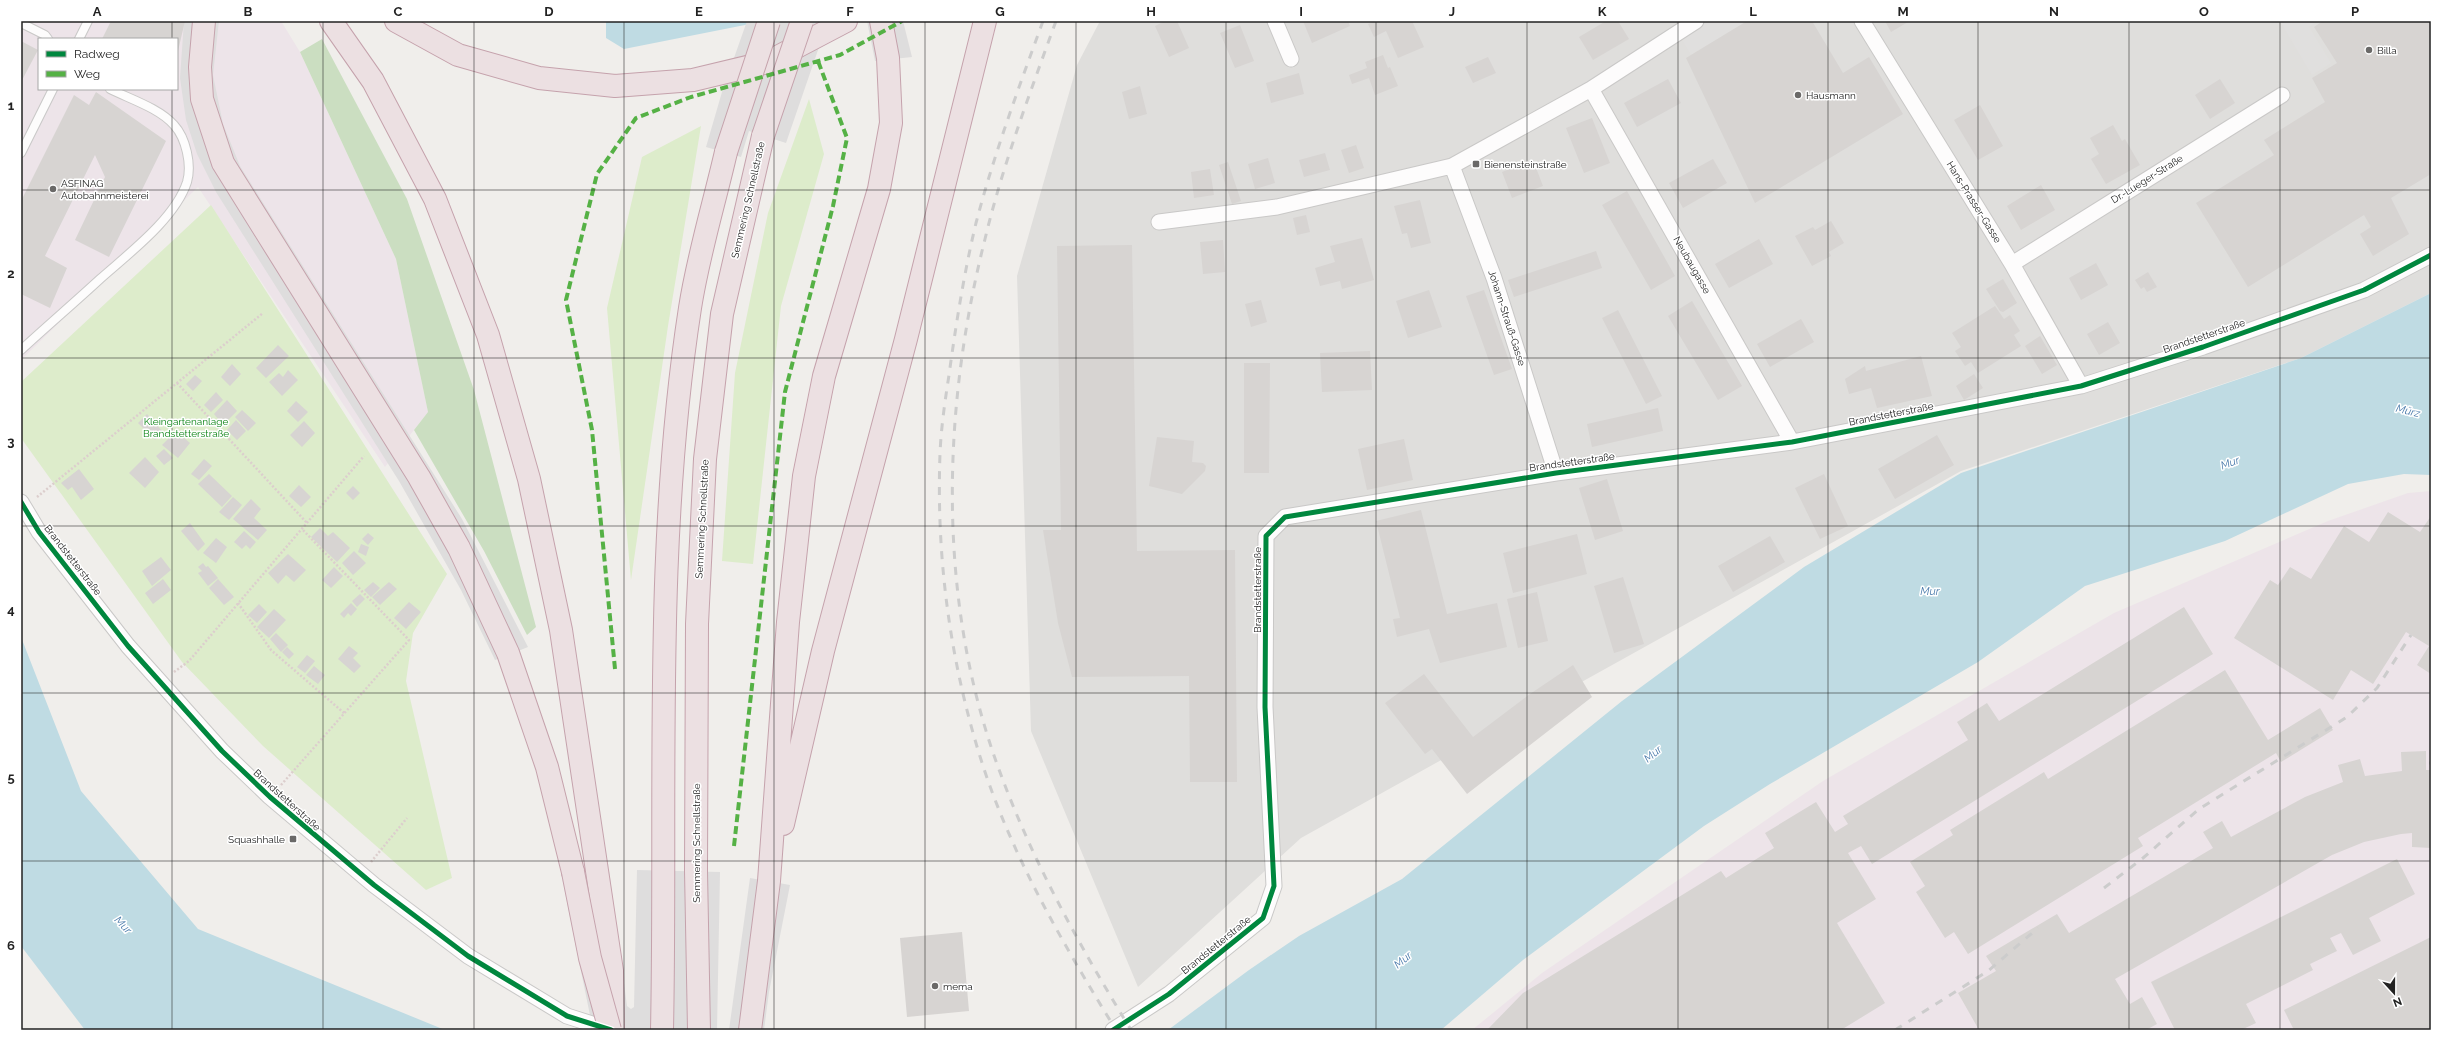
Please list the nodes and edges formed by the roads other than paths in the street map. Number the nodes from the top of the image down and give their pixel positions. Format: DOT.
graph roads {
  1 [pos="88,21"];
  2 [pos="204,21"];
  3 [pos="331,21"];
  4 [pos="396,21"];
  5 [pos="769,21"];
  6 [pos="802,21"];
  7 [pos="846,21"];
  8 [pos="881,21"];
  9 [pos="985,21"];
  10 [pos="1275,21"];
  11 [pos="1696,21"];
  12 [pos="1862,21"];
  13 [pos="21,23"];
  14 [pos="47,38"];
  15 [pos="80,38"];
  16 [pos="1291,59"];
  17 [pos="1591,89"];
  18 [pos="52,90"];
  19 [pos="112,90"];
  20 [pos="2282,95"];
  21 [pos="21,153"];
  22 [pos="1452,166"];
  23 [pos="1159,222"];
  24 [pos="2431,254"];
  25 [pos="2012,264"];
  26 [pos="21,350"];
  27 [pos="2082,386"];
  28 [pos="1792,442"];
  29 [pos="1556,473"];
  30 [pos="22,504"];
  31 [pos="769,881"];
  32 [pos="611,1030"];
  33 [pos="662,1030"];
  34 [pos="698,1030"];
  35 [pos="750,1030"];
  36 [pos="1113,1030"];
  1 -- 15 [label="lane"];
  2 -- 32 [label="highway, bridge"];
  3 -- 32 [label="highway"];
  4 -- 7 [label="highway"];
  5 -- 33 [label="highway, bridge"];
  6 -- 34 [label="highway, Semmering Schnellstraße, bridge"];
  8 -- 31 [label="highway"];
  9 -- 31 [label="highway"];
  10 -- 16 [label="street"];
  11 -- 17 [label="street"];
  12 -- 25 [label="street, Hans-Prasser-Gasse"];
  13 -- 14 [label="lane"];
  17 -- 22 [label="street"];
  17 -- 28 [label="street, Neubaugasse"];
  18 -- 21 [label="lane"];
  19 -- 26 [label="lane"];
  20 -- 25 [label="street, Dr.-Lueger-Straße"];
  22 -- 23 [label="street"];
  22 -- 29 [label="street, Johann-Strauß-Gasse"];
  24 -- 27 [label="street, Brandstetterstraße"];
  25 -- 27 [label="street, Hans-Prasser-Gasse"];
  27 -- 28 [label="street, Brandstetterstraße"];
  28 -- 29 [label="street, Brandstetterstraße"];
  29 -- 36 [label="street, Brandstetterstraße"];
  30 -- 32 [label="street, Brandstetterstraße"];
  31 -- 35 [label="highway"];
}
